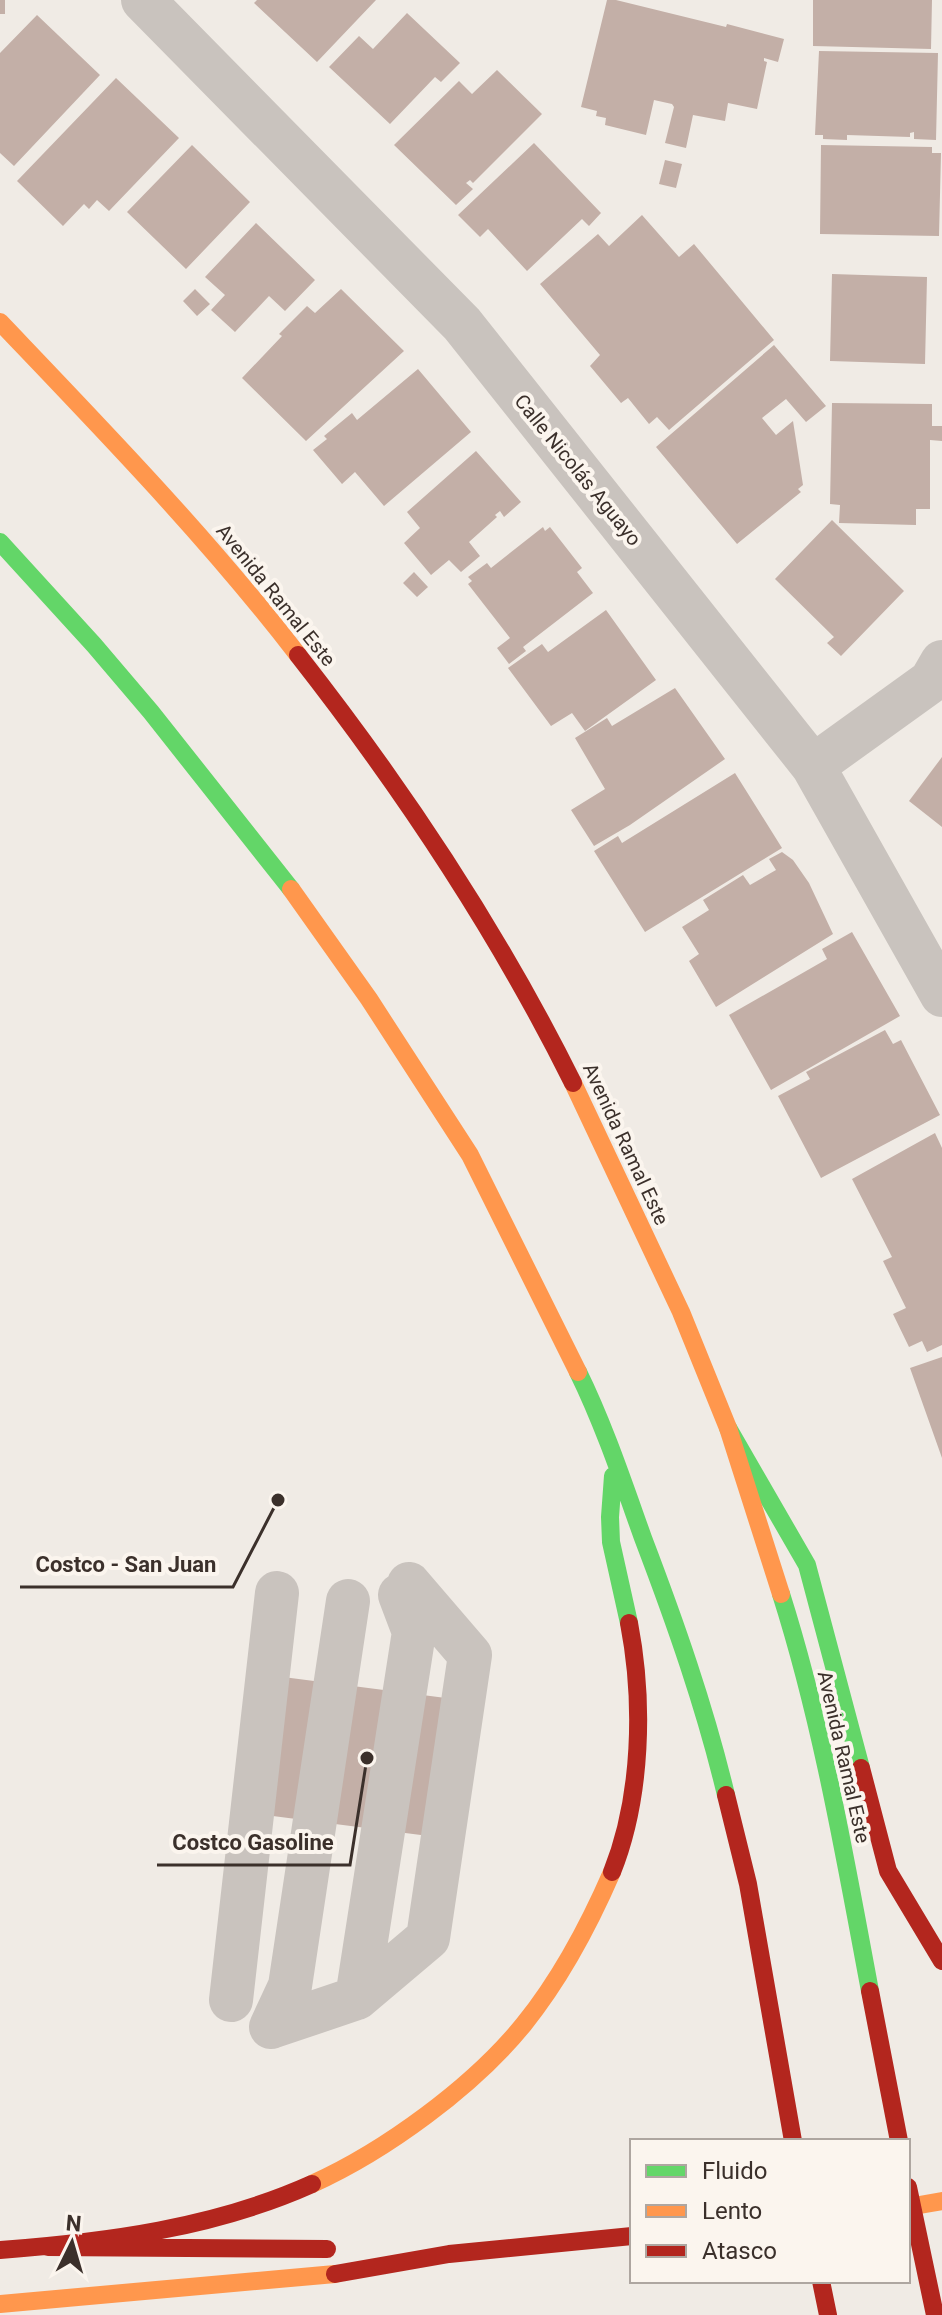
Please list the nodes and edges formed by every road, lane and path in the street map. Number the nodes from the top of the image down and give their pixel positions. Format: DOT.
graph roads {
  1 [pos="143,0"];
  2 [pos="0,322"];
  3 [pos="0,542"];
  4 [pos="942,662"];
  5 [pos="813,766"];
  6 [pos="942,995"];
  7 [pos="728,1428"];
  8 [pos="614,1458"];
  9 [pos="277,1593"];
  10 [pos="348,1601"];
  11 [pos="942,1961"];
  12 [pos="357,1998"];
  13 [pos="231,2000"];
  14 [pos="793,2139"];
  15 [pos="899,2139"];
  16 [pos="942,2201"];
  17 [pos="910,2207"];
  18 [pos="630,2236"];
  19 [pos="48,2247"];
  20 [pos="0,2250"];
  21 [pos="449,2254"];
  22 [pos="821,2283"];
  23 [pos="0,2304"];
  24 [pos="828,2315"];
  25 [pos="935,2315"];
  1 -- 5 [label="street, Calle Nicolás Aguayo"];
  2 -- 7 [label="main road, Avenida Ramal Este"];
  3 -- 8 [label="main road"];
  4 -- 5 [label="street"];
  5 -- 6 [label="street, Calle Nicolás Aguayo"];
  7 -- 11 [label="main road"];
  7 -- 15 [label="main road, Avenida Ramal Este"];
  8 -- 14 [label="main road"];
  8 -- 19 [label="main road"];
  9 -- 13 [label="street"];
  10 -- 12 [label="street"];
  12 -- 12 [label="street"];
  16 -- 17 [label="main road"];
  17 -- 25 [label="main road"];
  18 -- 21 [label="main road"];
  19 -- 20 [label="main road"];
  19 -- 21 [label="main road"];
  21 -- 23 [label="main road"];
  22 -- 24 [label="main road"];
}
